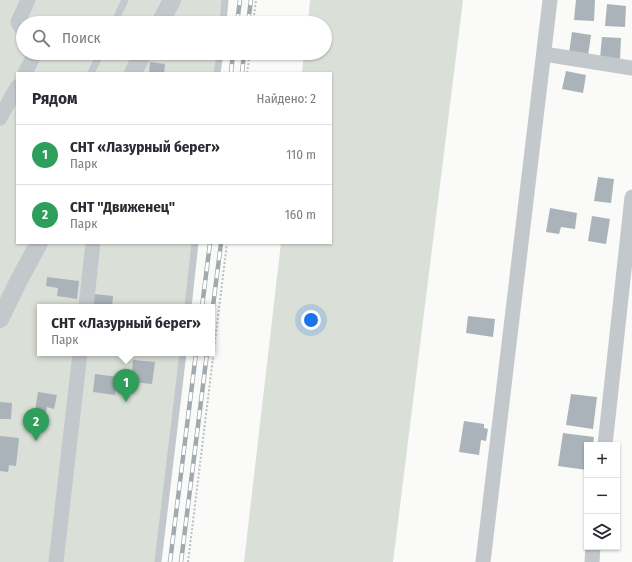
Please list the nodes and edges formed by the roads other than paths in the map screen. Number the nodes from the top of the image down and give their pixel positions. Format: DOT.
graph roads {
  1 [pos="28,0"];
  2 [pos="125,0"];
  3 [pos="172,0"];
  4 [pos="225,0"];
  5 [pos="550,0"];
  6 [pos="21,16"];
  7 [pos="117,16"];
  8 [pos="164,16"];
  9 [pos="224,16"];
  10 [pos="544,54"];
  11 [pos="32,60"];
  12 [pos="98,60"];
  13 [pos="140,60"];
  14 [pos="219,60"];
  15 [pos="632,68"];
  16 [pos="26,72"];
  17 [pos="92,72"];
  18 [pos="134,72"];
  19 [pos="217,72"];
  20 [pos="16,90"];
  21 [pos="0,118"];
  22 [pos="632,197"];
  23 [pos="38,244"];
  24 [pos="93,244"];
  25 [pos="196,244"];
  26 [pos="86,304"];
  27 [pos="188,304"];
  28 [pos="0,319"];
  29 [pos="80,356"];
  30 [pos="183,356"];
  31 [pos="605,442"];
  32 [pos="593,550"];
  33 [pos="56,562"];
  34 [pos="158,562"];
  35 [pos="483,562"];
  36 [pos="592,562"];
  1 -- 6 [label="street"];
  2 -- 7 [label="lane"];
  3 -- 8 [label="street"];
  4 -- 9 [label="lane"];
  5 -- 10 [label="street"];
  10 -- 15 [label="street"];
  10 -- 35 [label="street"];
  11 -- 16 [label="street"];
  12 -- 17 [label="lane"];
  13 -- 18 [label="street"];
  14 -- 19 [label="lane"];
  20 -- 21 [label="street"];
  22 -- 31 [label="street"];
  23 -- 28 [label="street"];
  24 -- 26 [label="street"];
  25 -- 27 [label="lane"];
  29 -- 33 [label="street"];
  30 -- 34 [label="lane"];
  32 -- 36 [label="street"];
}
